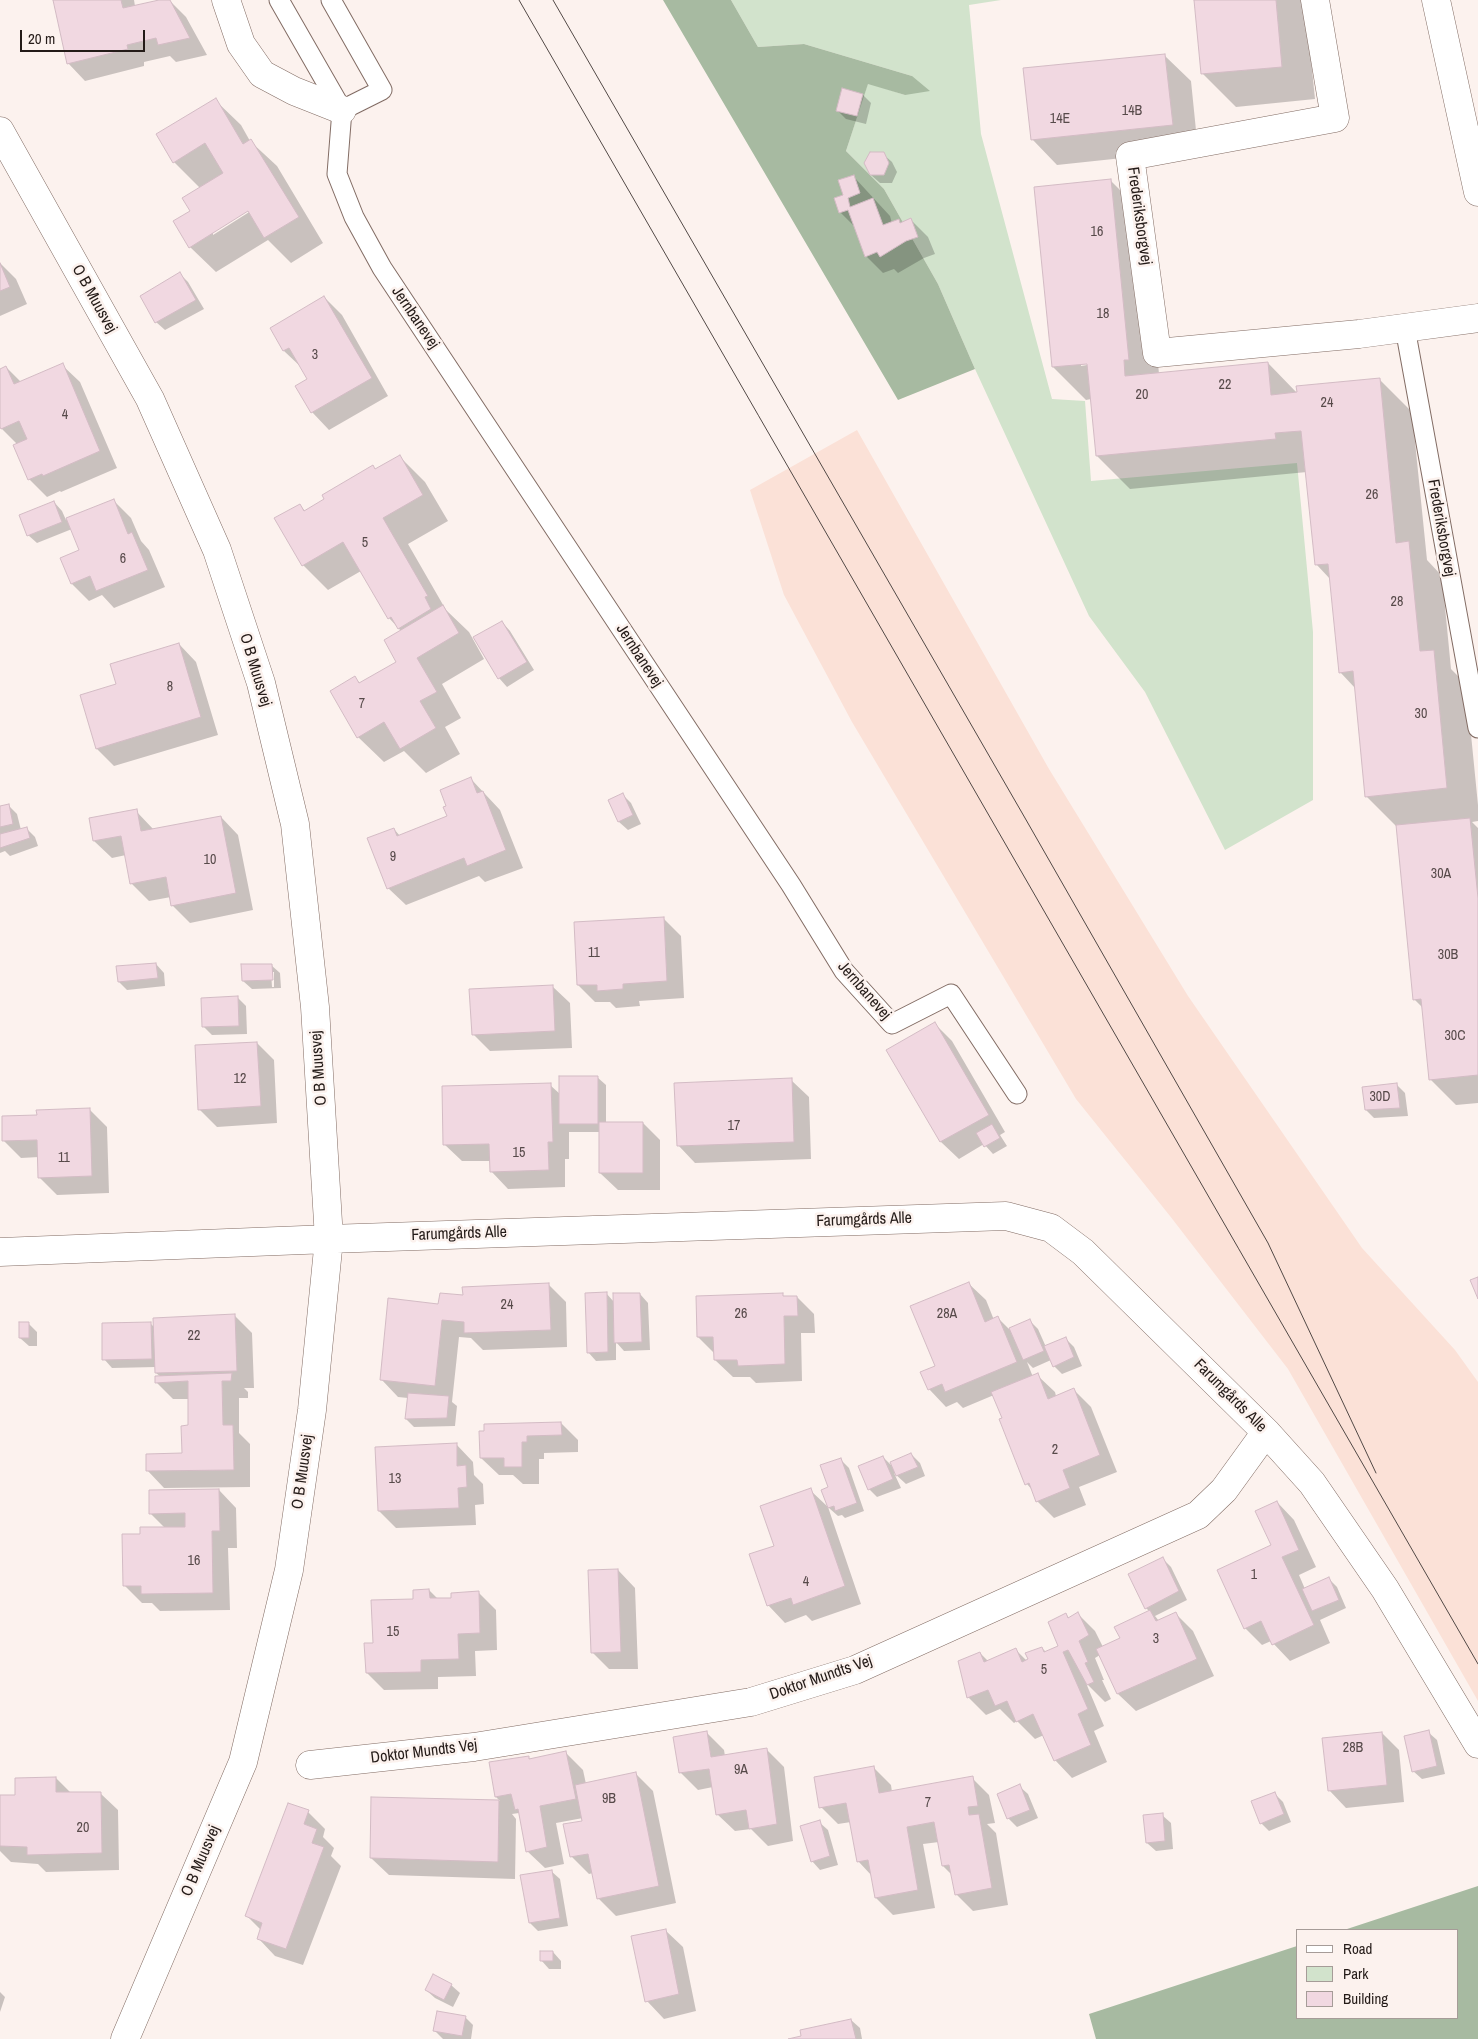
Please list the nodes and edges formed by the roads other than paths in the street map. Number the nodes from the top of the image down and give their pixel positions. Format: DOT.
graph roads {
  1 [pos="226,0"];
  2 [pos="279,0"];
  3 [pos="331,0"];
  4 [pos="1315,0"];
  5 [pos="1436,0"];
  6 [pos="342,110"];
  7 [pos="0,131"];
  8 [pos="1478,192"];
  9 [pos="1478,318"];
  10 [pos="1405,328"];
  11 [pos="1478,728"];
  12 [pos="1017,1094"];
  13 [pos="329,1238"];
  14 [pos="0,1252"];
  15 [pos="1266,1432"];
  16 [pos="1478,1744"];
  17 [pos="310,1765"];
  18 [pos="125,2039"];
  1 -- 6 [label="street"];
  2 -- 6 [label="lane"];
  3 -- 6 [label="lane"];
  4 -- 10 [label="street, Frederiksborgvej"];
  5 -- 8 [label="street"];
  6 -- 12 [label="lane, Jernbanevej"];
  7 -- 13 [label="street, O B Muusvej"];
  9 -- 10 [label="street, Frederiksborgvej"];
  10 -- 11 [label="lane, Frederiksborgvej"];
  13 -- 14 [label="street, Farumgårds Alle"];
  13 -- 15 [label="street, Farumgårds Alle"];
  13 -- 18 [label="street, O B Muusvej"];
  15 -- 16 [label="street, Farumgårds Alle"];
  15 -- 17 [label="street, Doktor Mundts Vej"];
}
